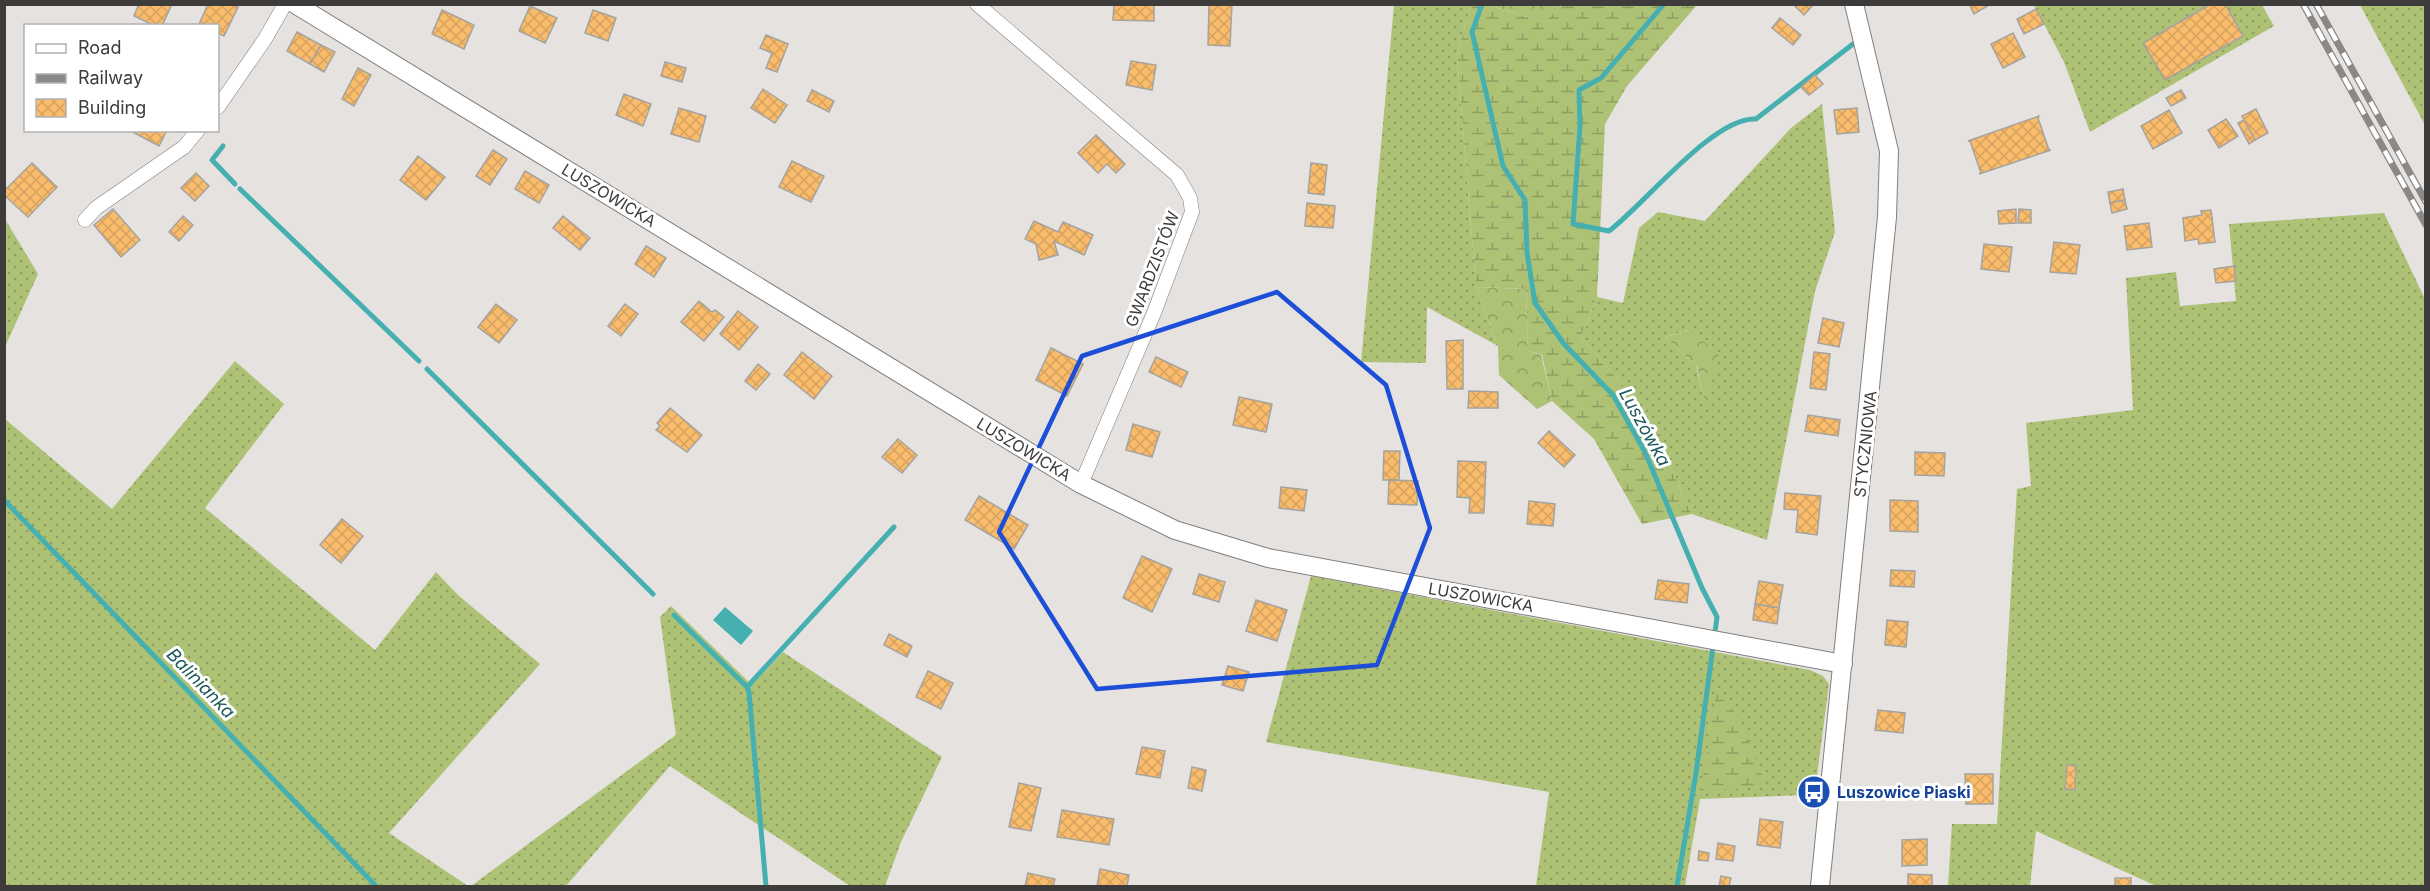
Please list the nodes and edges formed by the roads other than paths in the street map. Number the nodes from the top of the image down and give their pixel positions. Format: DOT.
graph roads {
  1 [pos="285,4"];
  2 [pos="295,4"];
  3 [pos="977,4"];
  4 [pos="1854,4"];
  5 [pos="219,106"];
  6 [pos="196,132"];
  7 [pos="85,220"];
  8 [pos="1081,484"];
  9 [pos="1843,664"];
  10 [pos="1820,886"];
  1 -- 5 [label="street"];
  2 -- 8 [label="street, LUSZOWICKA"];
  3 -- 8 [label="street, GWARDZISTÓW"];
  4 -- 9 [label="street, STYCZNIOWA"];
  6 -- 7 [label="street"];
  8 -- 9 [label="street, LUSZOWICKA"];
  9 -- 10 [label="street, STYCZNIOWA"];
}
